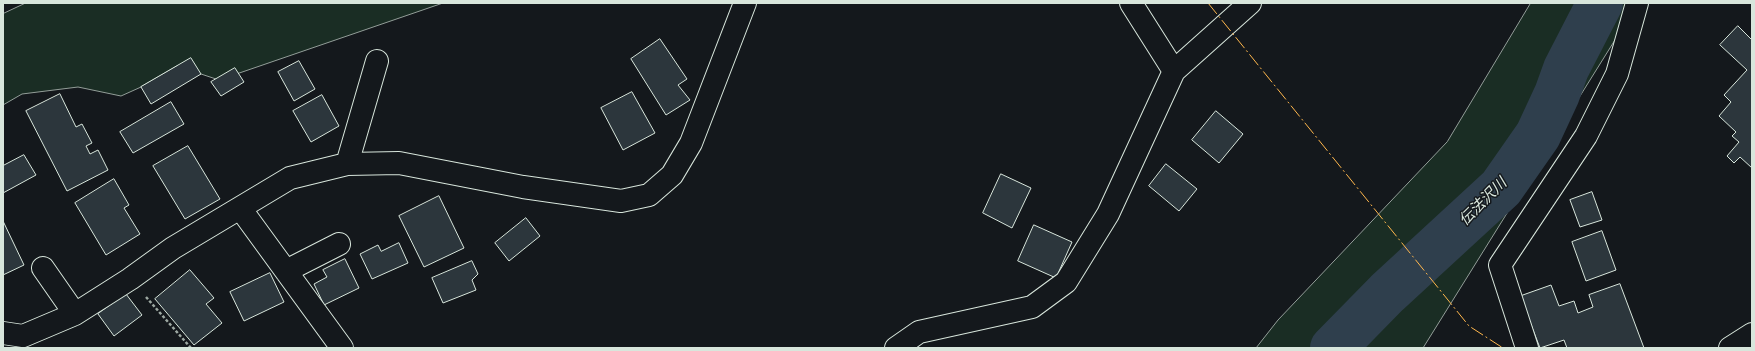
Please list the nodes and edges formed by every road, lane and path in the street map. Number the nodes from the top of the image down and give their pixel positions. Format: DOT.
graph roads {
  1 [pos="745,3"];
  2 [pos="1131,3"];
  3 [pos="1250,3"];
  4 [pos="1637,3"];
  5 [pos="377,61"];
  6 [pos="1174,71"];
  7 [pos="347,164"];
  8 [pos="240,208"];
  9 [pos="339,244"];
  10 [pos="43,268"];
  11 [pos="286,271"];
  12 [pos="130,279"];
  13 [pos="75,314"];
  14 [pos="3,333"];
  15 [pos="1752,334"];
  16 [pos="191,348"];
  17 [pos="342,348"];
  18 [pos="896,348"];
  19 [pos="1527,348"];
  20 [pos="1730,348"];
  1 -- 7 [label="street"];
  2 -- 6 [label="street"];
  3 -- 6 [label="street"];
  4 -- 19 [label="street"];
  5 -- 7 [label="street"];
  6 -- 18 [label="street"];
  7 -- 8 [label="street"];
  8 -- 11 [label="street"];
  8 -- 12 [label="street"];
  9 -- 11 [label="street"];
  10 -- 13 [label="street"];
  11 -- 17 [label="street"];
  12 -- 13 [label="street"];
  12 -- 16 [label="path"];
  13 -- 14 [label="street"];
  15 -- 20 [label="street"];
}
